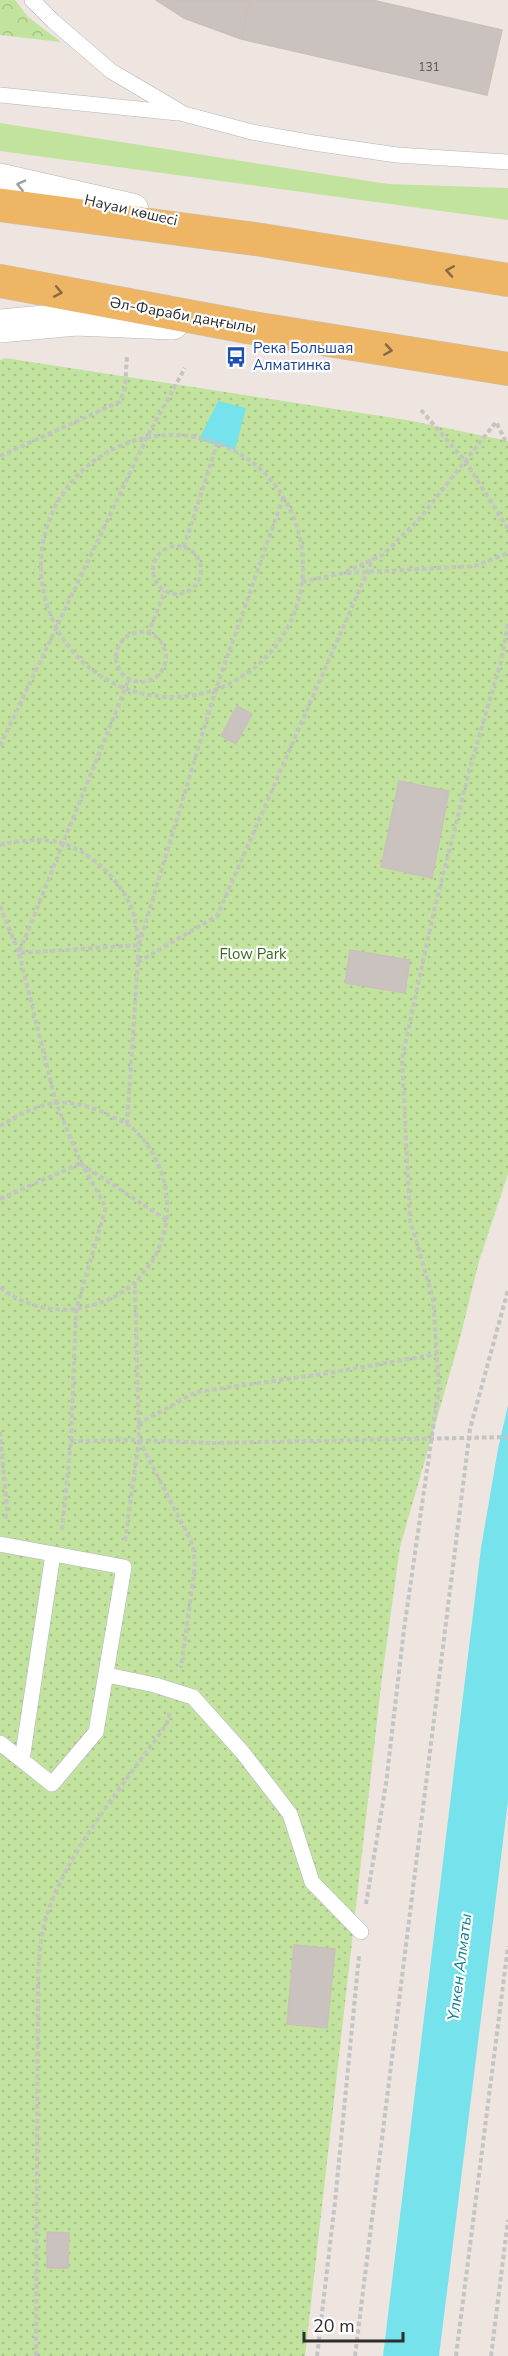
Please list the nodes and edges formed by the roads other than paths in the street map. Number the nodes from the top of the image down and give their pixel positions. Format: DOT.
graph roads {
  1 [pos="32,0"];
  2 [pos="0,95"];
  3 [pos="184,114"];
  4 [pos="508,162"];
  5 [pos="0,180"];
  6 [pos="0,205"];
  7 [pos="262,240"];
  8 [pos="508,280"];
  9 [pos="0,281"];
  10 [pos="0,326"];
  11 [pos="247,327"];
  12 [pos="508,369"];
  13 [pos="0,1544"];
  14 [pos="53,1554"];
  15 [pos="106,1675"];
  16 [pos="0,1743"];
  17 [pos="22,1760"];
  18 [pos="361,1932"];
  1 -- 3 [label="lane"];
  2 -- 3 [label="lane"];
  3 -- 4 [label="lane"];
  7 -- 5 [label="street, Науаи көшесі, one-way"];
  6 -- 7 [label="main road"];
  8 -- 7 [label="main road, one-way"];
  9 -- 11 [label="main road, Әл-Фараби даңғылы, one-way"];
  10 -- 11 [label="street"];
  11 -- 12 [label="main road, Әл-Фараби даңғылы, one-way"];
  13 -- 14 [label="lane"];
  14 -- 15 [label="lane"];
  14 -- 17 [label="lane"];
  15 -- 17 [label="lane"];
  15 -- 18 [label="lane"];
  16 -- 17 [label="lane"];
}
